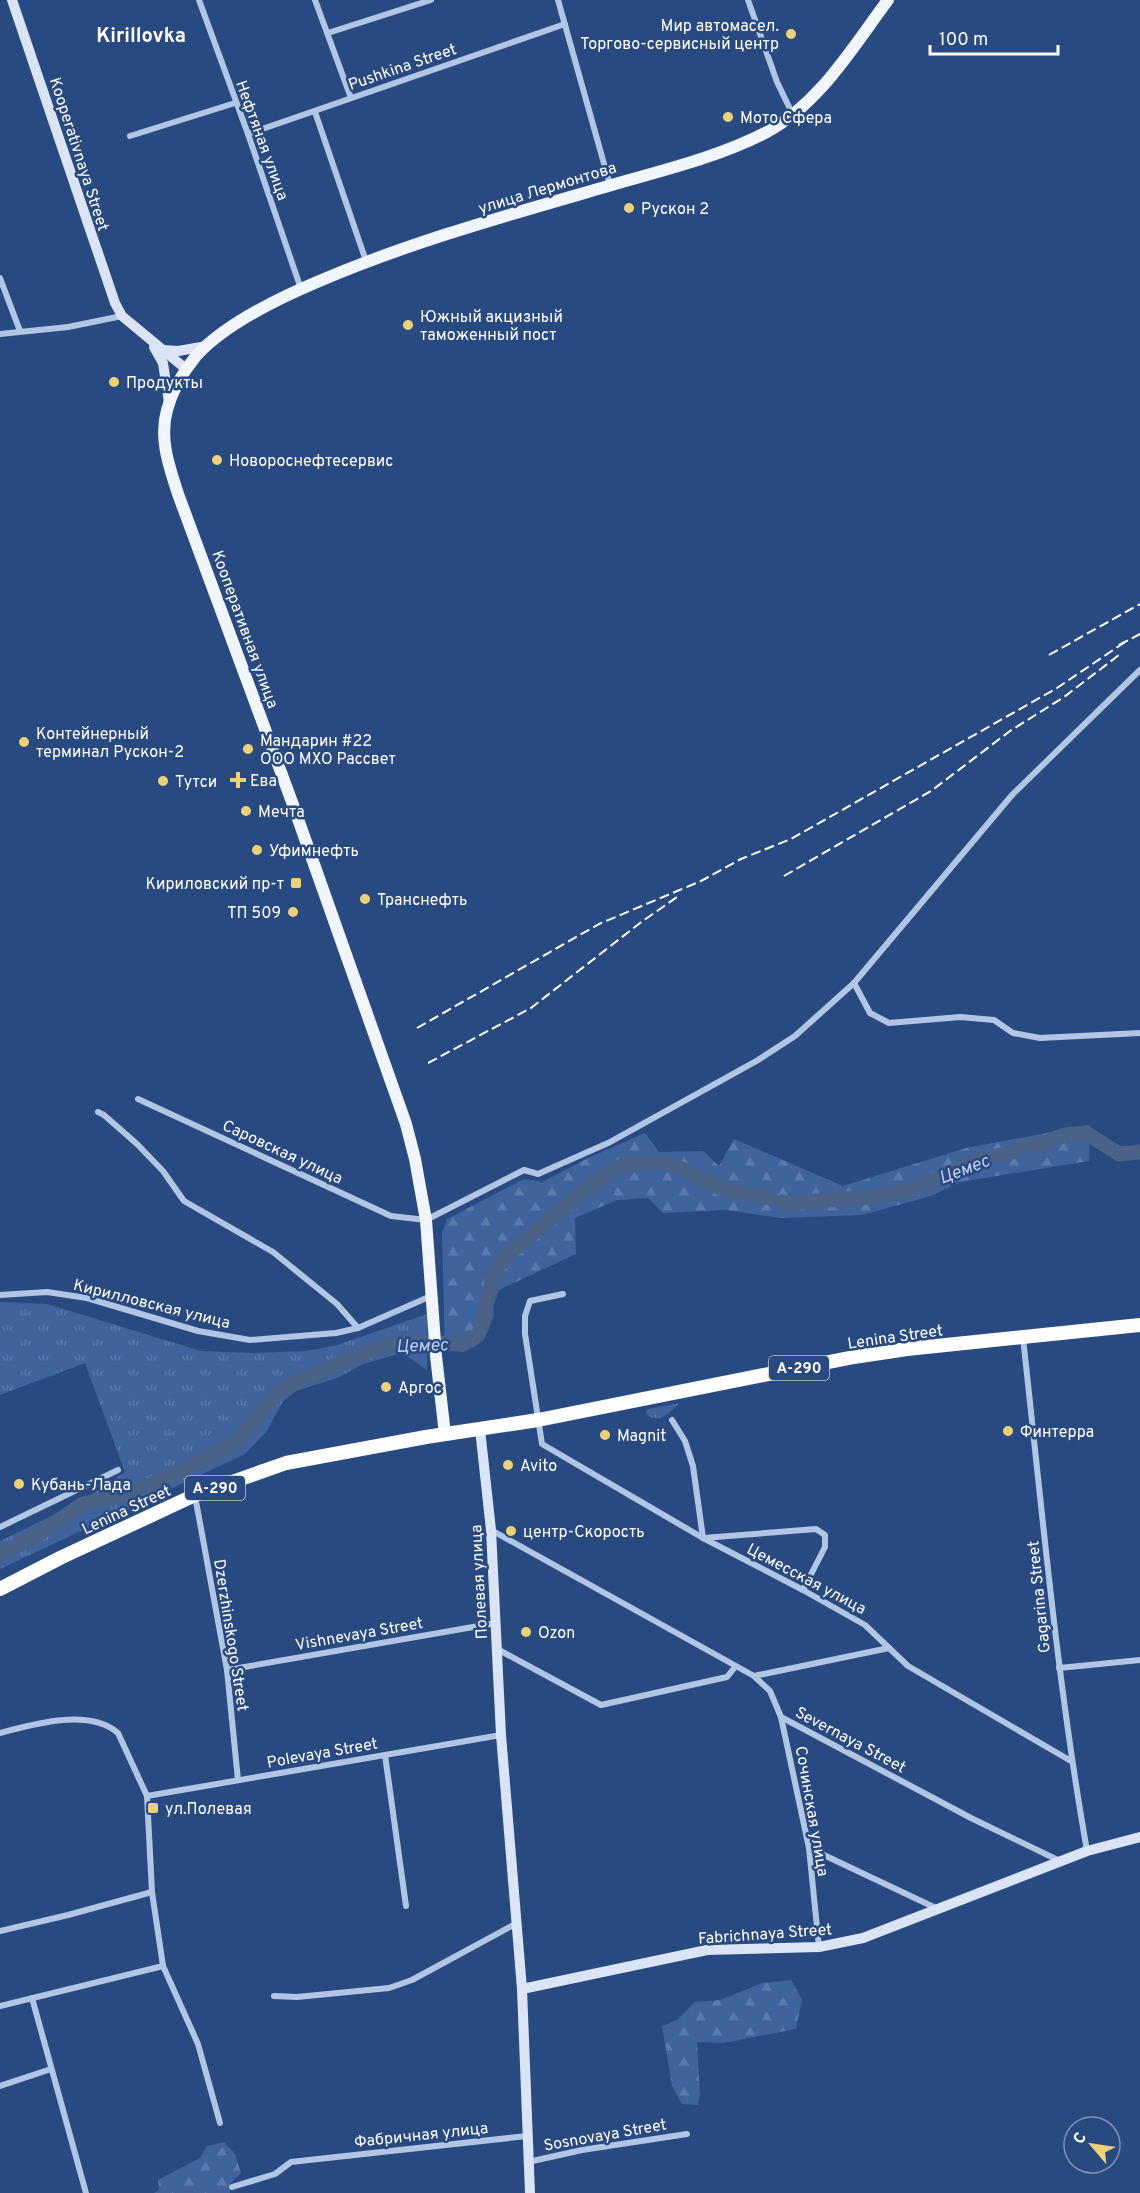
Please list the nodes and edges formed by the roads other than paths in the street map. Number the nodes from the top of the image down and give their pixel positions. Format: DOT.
graph roads {
  1 [pos="12,0"];
  2 [pos="199,0"];
  3 [pos="315,0"];
  4 [pos="431,0"];
  5 [pos="558,0"];
  6 [pos="748,0"];
  7 [pos="888,0"];
  8 [pos="565,24"];
  9 [pos="328,33"];
  10 [pos="351,98"];
  11 [pos="235,103"];
  12 [pos="315,112"];
  13 [pos="793,116"];
  14 [pos="248,134"];
  15 [pos="130,136"];
  16 [pos="610,185"];
  17 [pos="366,261"];
  18 [pos="0,278"];
  19 [pos="301,289"];
  20 [pos="122,316"];
  21 [pos="20,331"];
  22 [pos="0,334"];
  23 [pos="151,341"];
  24 [pos="207,346"];
  25 [pos="163,350"];
  26 [pos="186,369"];
  27 [pos="169,404"];
  28 [pos="1140,670"];
  29 [pos="854,983"];
  30 [pos="1140,1033"];
  31 [pos="138,1099"];
  32 [pos="98,1112"];
  33 [pos="423,1220"];
  34 [pos="563,1294"];
  35 [pos="0,1295"];
  36 [pos="432,1296"];
  37 [pos="1140,1325"];
  38 [pos="358,1328"];
  39 [pos="1023,1338"];
  40 [pos="538,1420"];
  41 [pos="672,1420"];
  42 [pos="480,1429"];
  43 [pos="445,1434"];
  44 [pos="118,1470"];
  45 [pos="195,1495"];
  46 [pos="0,1527"];
  47 [pos="491,1530"];
  48 [pos="703,1538"];
  49 [pos="0,1589"];
  50 [pos="803,1590"];
  51 [pos="496,1623"];
  52 [pos="889,1648"];
  53 [pos="497,1649"];
  54 [pos="1140,1660"];
  55 [pos="735,1667"];
  56 [pos="1059,1668"];
  57 [pos="227,1670"];
  58 [pos="754,1676"];
  59 [pos="781,1717"];
  60 [pos="0,1733"];
  61 [pos="501,1735"];
  62 [pos="385,1755"];
  63 [pos="1071,1761"];
  64 [pos="238,1780"];
  65 [pos="147,1796"];
  66 [pos="1140,1837"];
  67 [pos="809,1848"];
  68 [pos="1087,1851"];
  69 [pos="1061,1862"];
  70 [pos="152,1892"];
  71 [pos="406,1906"];
  72 [pos="938,1909"];
  73 [pos="517,1923"];
  74 [pos="0,1930"];
  75 [pos="819,1947"];
  76 [pos="163,1966"];
  77 [pos="522,1989"];
  78 [pos="274,1996"];
  79 [pos="32,1998"];
  80 [pos="0,2006"];
  81 [pos="51,2070"];
  82 [pos="0,2086"];
  83 [pos="220,2122"];
  84 [pos="687,2134"];
  85 [pos="527,2136"];
  86 [pos="528,2162"];
  87 [pos="232,2187"];
  88 [pos="86,2193"];
  89 [pos="530,2193"];
  1 -- 20 [label="street, Kooperativnaya Street"];
  2 -- 11 [label="street, Нефтяная улица"];
  3 -- 9 [label="street"];
  4 -- 9 [label="street"];
  5 -- 8 [label="street"];
  6 -- 13 [label="street"];
  7 -- 13 [label="main road, улица Лермонтова"];
  8 -- 10 [label="street, Pushkina Street"];
  8 -- 16 [label="street"];
  9 -- 10 [label="street"];
  10 -- 12 [label="street, Pushkina Street"];
  11 -- 14 [label="street, Нефтяная улица"];
  11 -- 15 [label="street"];
  12 -- 14 [label="street, Pushkina Street"];
  12 -- 17 [label="street"];
  13 -- 16 [label="main road, улица Лермонтова"];
  14 -- 19 [label="street, Нефтяная улица"];
  16 -- 17 [label="main road, улица Лермонтова"];
  17 -- 19 [label="main road, улица Лермонтова"];
  18 -- 21 [label="street"];
  19 -- 24 [label="main road, улица Лермонтова"];
  20 -- 21 [label="street"];
  20 -- 23 [label="street"];
  21 -- 22 [label="street"];
  23 -- 25 [label="street"];
  23 -- 27 [label="street"];
  24 -- 25 [label="street"];
  24 -- 26 [label="main road, улица Лермонтова"];
  25 -- 26 [label="street"];
  26 -- 27 [label="main road, Кооперативная улица"];
  27 -- 33 [label="main road, Кооперативная улица"];
  28 -- 29 [label="street"];
  29 -- 30 [label="street"];
  29 -- 33 [label="street"];
  31 -- 33 [label="street, Саровская улица"];
  32 -- 38 [label="street"];
  33 -- 36 [label="main road, Кооперативная улица"];
  34 -- 40 [label="street"];
  35 -- 38 [label="street, Кирилловская улица"];
  36 -- 38 [label="street, Кирилловская улица"];
  36 -- 43 [label="main road, Кооперативная улица"];
  37 -- 39 [label="highway, Lenina Street / А-290"];
  39 -- 40 [label="highway, Lenina Street / А-290"];
  39 -- 56 [label="street, Gagarina Street"];
  40 -- 42 [label="highway, Lenina Street / А-290"];
  40 -- 48 [label="street, Цемесская улица"];
  41 -- 48 [label="street"];
  42 -- 43 [label="highway, Lenina Street"];
  42 -- 47 [label="street, Полевая улица"];
  43 -- 45 [label="highway, Lenina Street / А-290"];
  44 -- 46 [label="street"];
  45 -- 49 [label="highway, Lenina Street / А-290"];
  45 -- 57 [label="street, Dzerzhinskogo Street"];
  47 -- 51 [label="street, Полевая улица"];
  47 -- 55 [label="street, Severnaya Street"];
  48 -- 50 [label="street, Цемесская улица"];
  48 -- 50 [label="street"];
  50 -- 52 [label="street, Цемесская улица"];
  51 -- 53 [label="street, Полевая улица"];
  51 -- 57 [label="street, Vishnevaya Street"];
  52 -- 58 [label="street"];
  52 -- 63 [label="street, Цемесская улица"];
  53 -- 55 [label="street"];
  53 -- 61 [label="street, Полевая улица"];
  54 -- 56 [label="street"];
  55 -- 58 [label="street, Severnaya Street"];
  56 -- 63 [label="street, Gagarina Street"];
  57 -- 64 [label="street, Dzerzhinskogo Street"];
  58 -- 59 [label="street, Severnaya Street"];
  59 -- 67 [label="street, Сочинская улица"];
  59 -- 69 [label="street, Severnaya Street"];
  60 -- 65 [label="street"];
  61 -- 62 [label="street, Polevaya Street"];
  61 -- 73 [label="street, Полевая улица"];
  62 -- 64 [label="street, Polevaya Street"];
  62 -- 71 [label="street"];
  63 -- 68 [label="street, Gagarina Street"];
  64 -- 65 [label="street, Polevaya Street"];
  65 -- 70 [label="street"];
  66 -- 68 [label="street, Fabrichnaya Street"];
  67 -- 72 [label="street"];
  67 -- 75 [label="street, Сочинская улица"];
  68 -- 69 [label="street, Fabrichnaya Street"];
  69 -- 72 [label="street, Fabrichnaya Street"];
  70 -- 74 [label="street"];
  70 -- 76 [label="street"];
  72 -- 75 [label="street, Fabrichnaya Street"];
  73 -- 77 [label="street, Полевая улица"];
  73 -- 78 [label="street"];
  75 -- 77 [label="street, Fabrichnaya Street"];
  76 -- 79 [label="street"];
  76 -- 83 [label="street"];
  77 -- 85 [label="street, Полевая улица"];
  79 -- 80 [label="street"];
  79 -- 81 [label="street"];
  81 -- 82 [label="street"];
  81 -- 88 [label="street"];
  84 -- 86 [label="street, Sosnovaya Street"];
  85 -- 86 [label="street, Полевая улица"];
  85 -- 87 [label="street, Фабричная улица"];
  86 -- 89 [label="street, Полевая улица"];
}
